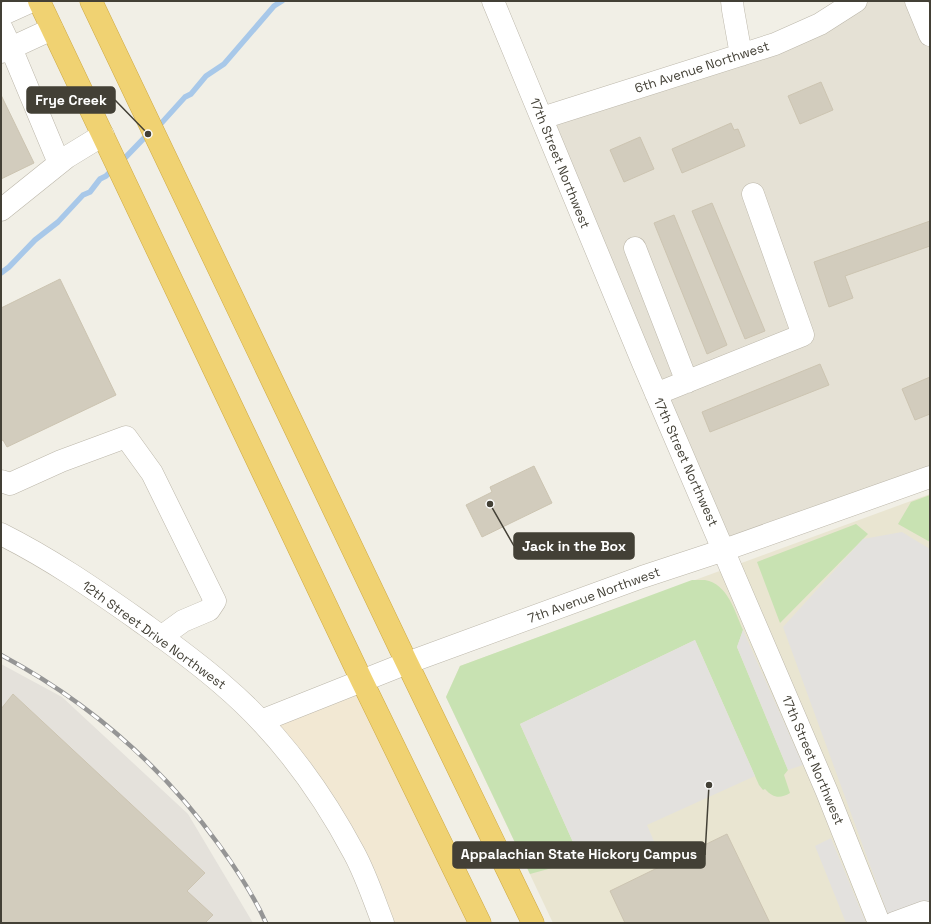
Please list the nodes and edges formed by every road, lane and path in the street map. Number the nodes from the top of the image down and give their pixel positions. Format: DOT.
graph roads {
  1 [pos="32,1"];
  2 [pos="39,1"];
  3 [pos="90,1"];
  4 [pos="493,1"];
  5 [pos="732,1"];
  6 [pos="856,1"];
  7 [pos="916,1"];
  8 [pos="1,15"];
  9 [pos="1,28"];
  10 [pos="52,29"];
  11 [pos="930,35"];
  12 [pos="6,50"];
  13 [pos="741,55"];
  14 [pos="542,118"];
  15 [pos="103,135"];
  16 [pos="59,163"];
  17 [pos="753,194"];
  18 [pos="1,210"];
  19 [pos="634,248"];
  20 [pos="687,382"];
  21 [pos="656,394"];
  22 [pos="930,477"];
  23 [pos="1,481"];
  24 [pos="1,534"];
  25 [pos="724,550"];
  26 [pos="161,637"];
  27 [pos="407,663"];
  28 [pos="362,681"];
  29 [pos="261,721"];
  30 [pos="383,923"];
  31 [pos="480,923"];
  32 [pos="533,923"];
  33 [pos="879,923"];
  34 [pos="894,923"];
  35 [pos="928,923"];
  1 -- 8 [label="street"];
  2 -- 10 [label="highway"];
  3 -- 27 [label="highway"];
  4 -- 14 [label="street, 17th Street Northwest"];
  5 -- 13 [label="street"];
  6 -- 13 [label="street, 6th Avenue Northwest"];
  7 -- 11 [label="street"];
  9 -- 12 [label="street"];
  10 -- 12 [label="street"];
  10 -- 15 [label="highway"];
  12 -- 16 [label="street"];
  13 -- 14 [label="street, 6th Avenue Northwest"];
  14 -- 21 [label="street, 17th Street Northwest"];
  15 -- 16 [label="street"];
  15 -- 28 [label="highway"];
  16 -- 18 [label="street"];
  17 -- 20 [label="street"];
  19 -- 20 [label="street"];
  20 -- 21 [label="street"];
  21 -- 25 [label="street, 17th Street Northwest"];
  22 -- 25 [label="street, 7th Avenue Northwest"];
  23 -- 26 [label="street"];
  24 -- 26 [label="street, 12th Street Drive Northwest"];
  25 -- 27 [label="street, 7th Avenue Northwest"];
  25 -- 33 [label="street, 17th Street Northwest"];
  26 -- 29 [label="street, 12th Street Drive Northwest"];
  27 -- 28 [label="street, 7th Avenue Northwest"];
  27 -- 32 [label="highway"];
  28 -- 29 [label="street, 7th Avenue Northwest"];
  28 -- 31 [label="highway"];
  29 -- 30 [label="street, 12th Street Drive Northwest"];
  34 -- 35 [label="street"];
}
